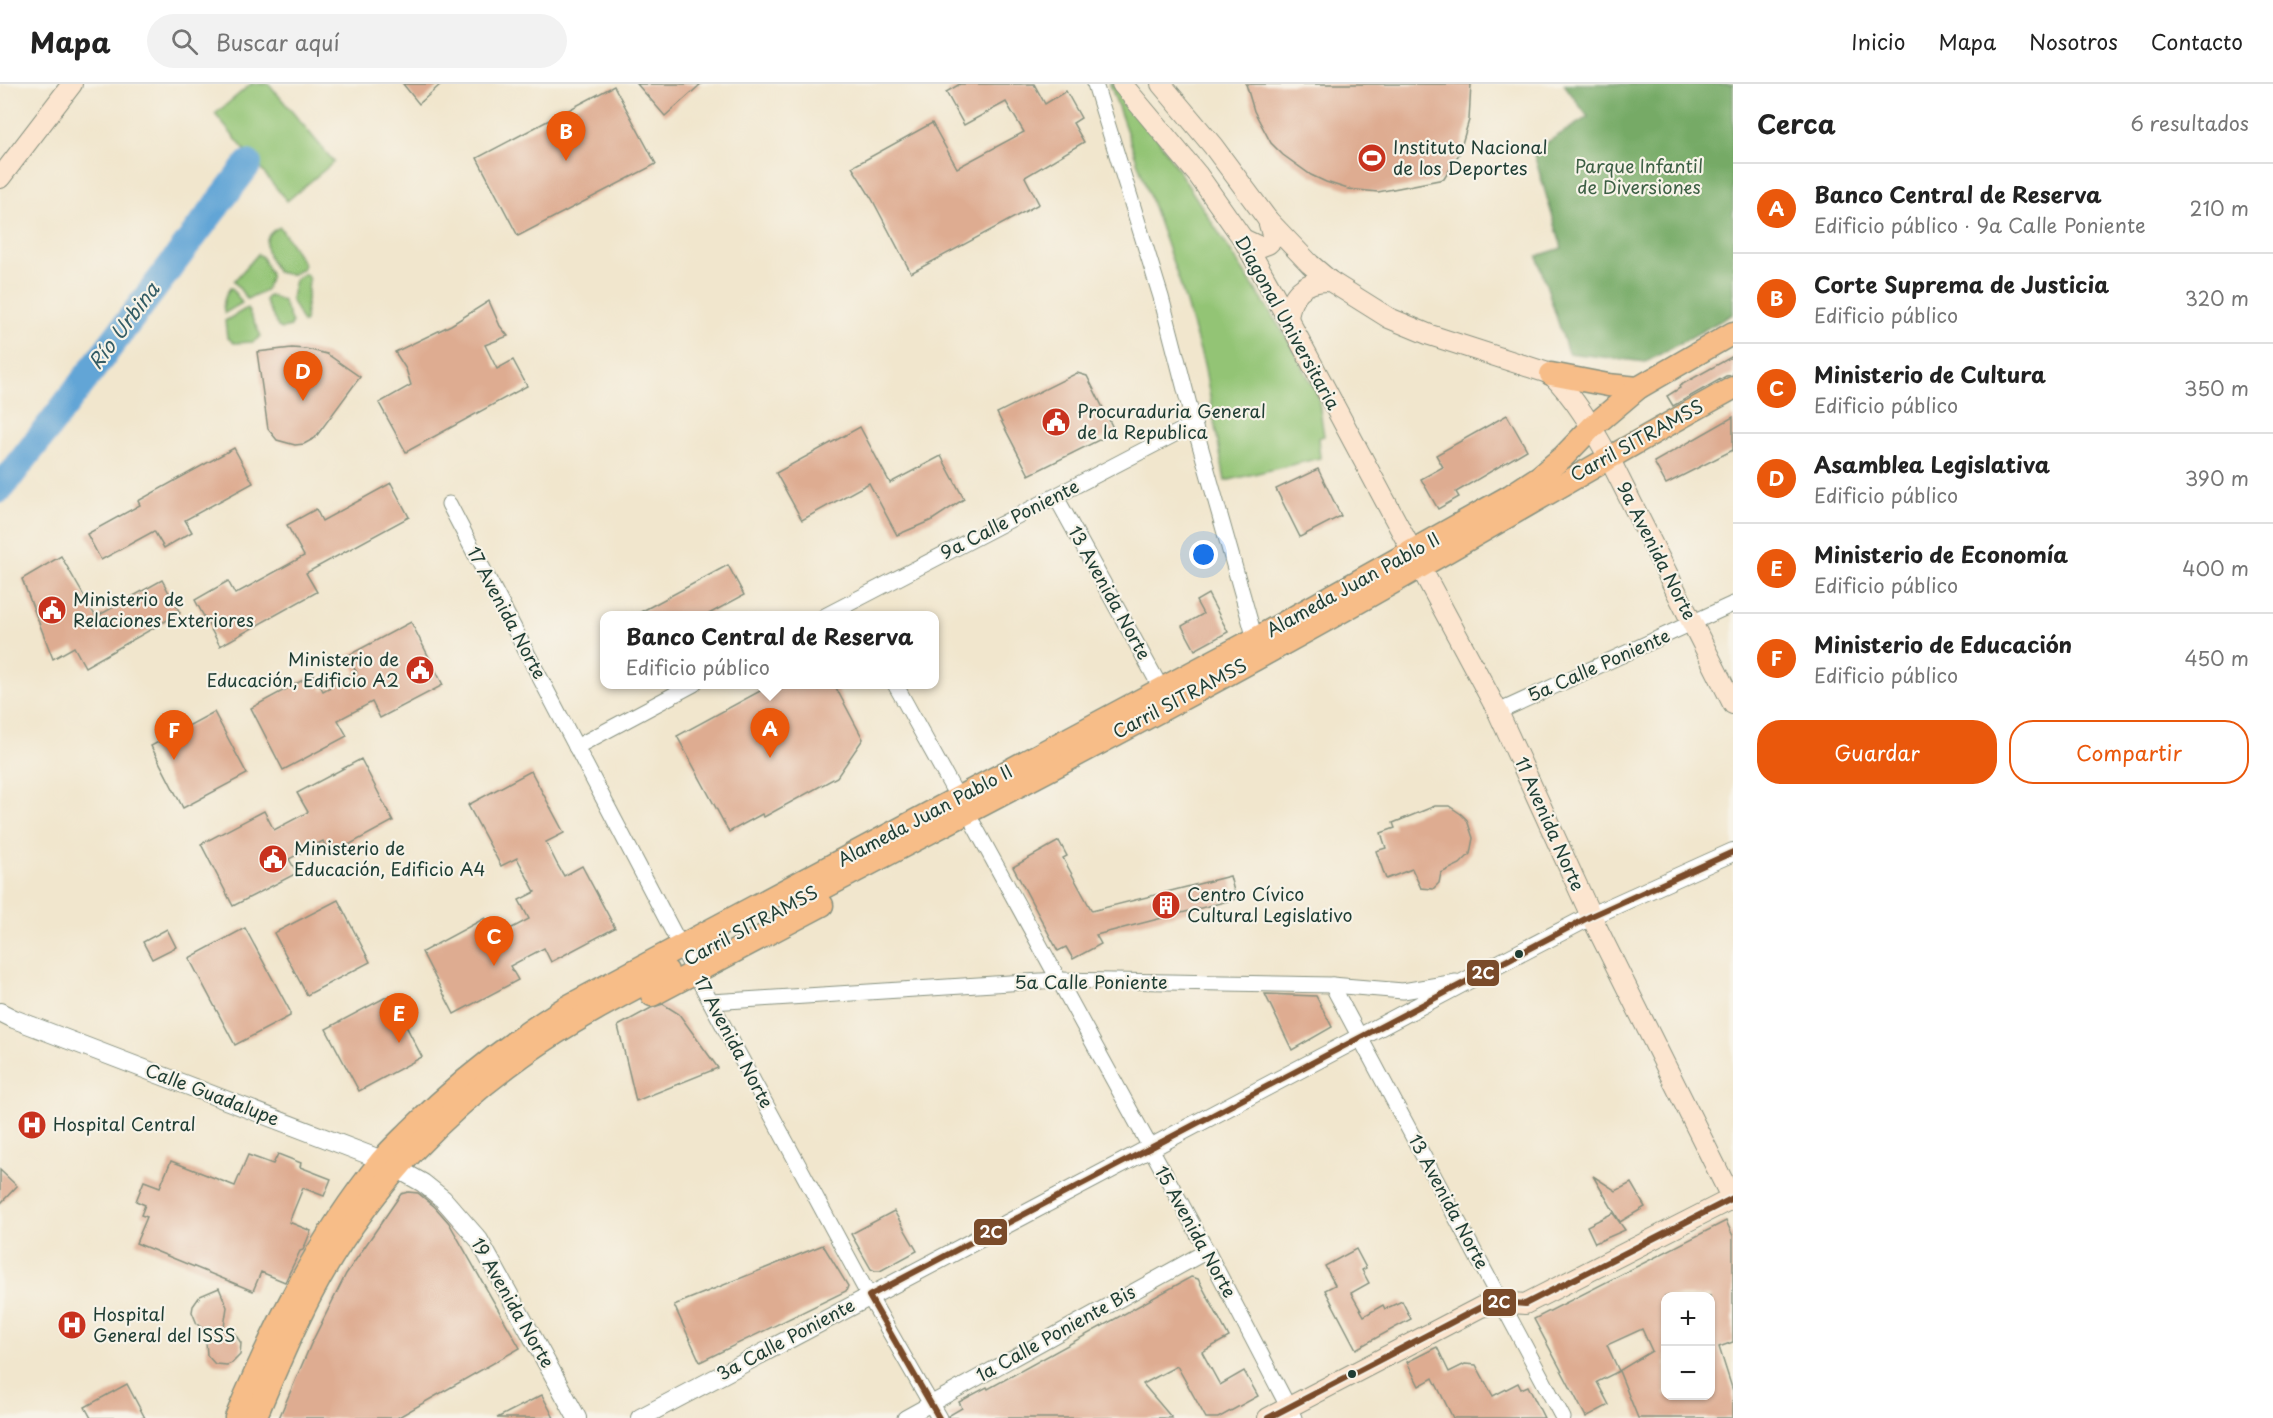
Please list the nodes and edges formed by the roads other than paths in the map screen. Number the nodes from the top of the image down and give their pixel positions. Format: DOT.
graph roads {
  1 [pos="72,84"];
  2 [pos="1095,84"];
  3 [pos="1122,84"];
  4 [pos="1161,84"];
  5 [pos="0,177"];
  6 [pos="1268,220"];
  7 [pos="1243,239"];
  8 [pos="1330,281"];
  9 [pos="1288,319"];
  10 [pos="1733,333"];
  11 [pos="1733,346"];
  12 [pos="1551,374"];
  13 [pos="1638,388"];
  14 [pos="1733,388"];
  15 [pos="1733,404"];
  16 [pos="1194,424"];
  17 [pos="1603,448"];
  18 [pos="1056,497"];
  19 [pos="449,504"];
  20 [pos="1419,566"];
  21 [pos="1733,604"];
  22 [pos="853,609"];
  23 [pos="1692,623"];
  24 [pos="1256,639"];
  25 [pos="685,689"];
  26 [pos="898,689"];
  27 [pos="1162,690"];
  28 [pos="1733,704"];
  29 [pos="1498,712"];
  30 [pos="576,747"];
  31 [pos="958,798"];
  32 [pos="974,825"];
  33 [pos="1733,852"];
  34 [pos="1591,916"];
  35 [pos="688,960"];
  36 [pos="1470,979"];
  37 [pos="1057,980"];
  38 [pos="1332,985"];
  39 [pos="711,1002"];
  40 [pos="5,1016"];
  41 [pos="1361,1036"];
  42 [pos="1149,1148"];
  43 [pos="396,1167"];
  44 [pos="1732,1199"];
  45 [pos="1207,1251"];
  46 [pos="869,1296"];
  47 [pos="1502,1302"];
  48 [pos="931,1404"];
  49 [pos="1291,1413"];
  50 [pos="236,1418"];
  51 [pos="255,1418"];
  52 [pos="270,1418"];
  53 [pos="577,1418"];
  54 [pos="640,1418"];
  55 [pos="904,1418"];
  56 [pos="939,1418"];
  57 [pos="1268,1418"];
  58 [pos="1563,1418"];
  1 -- 5 [label="main road"];
  2 -- 16 [label="street"];
  3 -- 7 [label="main road, Diagonal Universitaria"];
  4 -- 6 [label="main road, Diagonal Universitaria"];
  6 -- 7 [label="main road"];
  6 -- 8 [label="main road, Diagonal Universitaria"];
  7 -- 9 [label="main road, Diagonal Universitaria"];
  8 -- 9 [label="main road"];
  8 -- 12 [label="main road, Diagonal Universitaria"];
  9 -- 20 [label="main road, Diagonal Universitaria"];
  10 -- 13 [label="main road, Alameda Juan Pablo II"];
  11 -- 17 [label="main road, Carril SITRAMSS"];
  12 -- 13 [label="main road"];
  12 -- 17 [label="main road, 9a Avenida Norte"];
  13 -- 17 [label="main road, Alameda Juan Pablo II"];
  14 -- 17 [label="main road, Carril SITRAMSS"];
  15 -- 17 [label="main road, Alameda Juan Pablo II"];
  16 -- 18 [label="street, 9a Calle Poniente"];
  16 -- 24 [label="street"];
  17 -- 20 [label="main road, Alameda Juan Pablo II"];
  17 -- 20 [label="main road, Carril SITRAMSS"];
  17 -- 20 [label="main road, Alameda Juan Pablo II"];
  17 -- 23 [label="main road, 9a Avenida Norte"];
  18 -- 22 [label="street, 9a Calle Poniente"];
  18 -- 27 [label="street, 13 Avenida Norte"];
  19 -- 30 [label="street, 17 Avenida Norte"];
  20 -- 24 [label="main road, Alameda Juan Pablo II"];
  20 -- 29 [label="main road, 11 Avenida Norte"];
  20 -- 32 [label="main road, Alameda Juan Pablo II"];
  20 -- 35 [label="main road, Carril SITRAMSS"];
  21 -- 23 [label="street, 5a Calle Poniente"];
  23 -- 28 [label="main road, 9a Avenida Norte"];
  23 -- 29 [label="street, 5a Calle Poniente"];
  24 -- 27 [label="main road, Alameda Juan Pablo II"];
  25 -- 30 [label="street"];
  26 -- 31 [label="street"];
  27 -- 31 [label="main road, Alameda Juan Pablo II"];
  29 -- 34 [label="main road, 11 Avenida Norte"];
  30 -- 35 [label="street, 17 Avenida Norte"];
  31 -- 35 [label="main road, Alameda Juan Pablo II"];
  32 -- 35 [label="main road, Alameda Juan Pablo II"];
  32 -- 37 [label="street, 15 Avenida Norte"];
  33 -- 34 [label="street, 3a Calle Poniente"];
  34 -- 36 [label="street, 3a Calle Poniente"];
  34 -- 44 [label="main road, 11 Avenida Norte"];
  35 -- 39 [label="street, 17 Avenida Norte"];
  35 -- 43 [label="main road, Alameda Juan Pablo II"];
  35 -- 43 [label="main road, Alameda Juan Pablo II"];
  36 -- 38 [label="street, 5a Calle Poniente"];
  36 -- 41 [label="street, 3a Calle Poniente"];
  37 -- 38 [label="street, 5a Calle Poniente"];
  37 -- 39 [label="street, 5a Calle Poniente"];
  37 -- 42 [label="street, 15 Avenida Norte"];
  38 -- 41 [label="street, 13 Avenida Norte"];
  39 -- 46 [label="street, 17 Avenida Norte"];
  40 -- 43 [label="street, Calle Guadalupe"];
  41 -- 42 [label="street, 3a Calle Poniente"];
  41 -- 47 [label="street, 13 Avenida Norte"];
  42 -- 45 [label="street, 15 Avenida Norte"];
  42 -- 46 [label="street, 3a Calle Poniente"];
  43 -- 50 [label="main road, Alameda Juan Pablo II"];
  43 -- 51 [label="main road"];
  43 -- 52 [label="main road, Alameda Juan Pablo II"];
  43 -- 53 [label="street, 19 Avenida Norte"];
  44 -- 47 [label="main road"];
  45 -- 48 [label="street, 1a Calle Poniente Bis"];
  45 -- 49 [label="street, 15 Avenida Norte"];
  46 -- 48 [label="street, 17 Avenida Norte"];
  46 -- 54 [label="street, 3a Calle Poniente"];
  47 -- 49 [label="main road"];
  47 -- 58 [label="street, 13 Avenida Norte"];
  48 -- 55 [label="street, 1a Calle Poniente Bis"];
  48 -- 56 [label="street, 17 Avenida Norte"];
  49 -- 57 [label="main road"];
}
